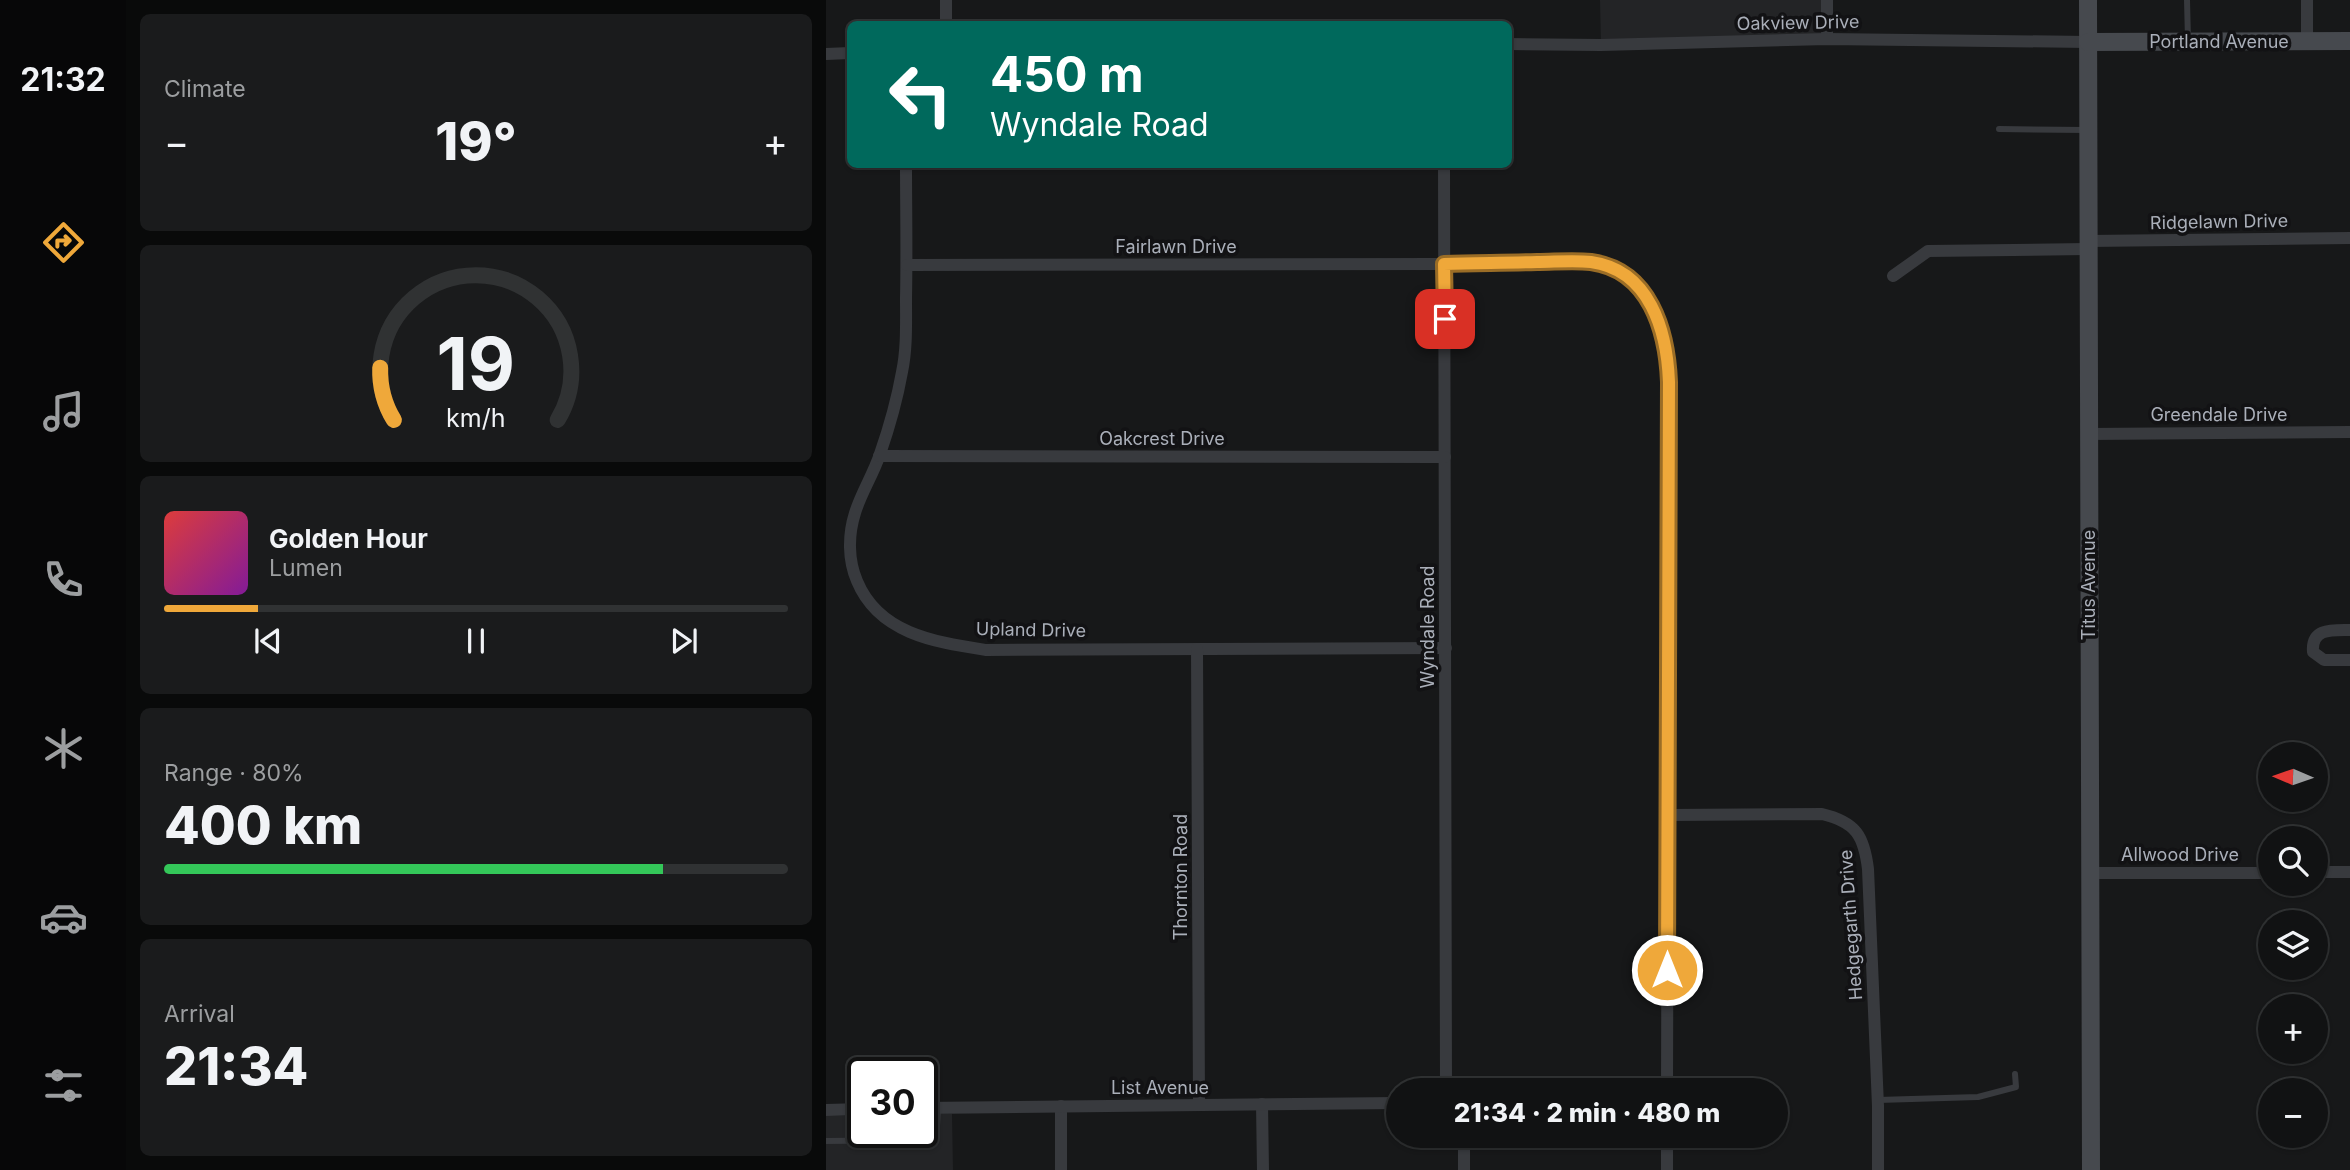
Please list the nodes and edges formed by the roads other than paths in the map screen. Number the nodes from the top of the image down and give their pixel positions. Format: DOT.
graph roads {
  1 [pos="946,0"];
  2 [pos="1827,0"];
  3 [pos="2088,0"];
  4 [pos="2187,0"];
  5 [pos="2307,0"];
  6 [pos="946,21"];
  7 [pos="1827,39"];
  8 [pos="2307,41"];
  9 [pos="2350,41"];
  10 [pos="2188,42"];
  11 [pos="2088,43"];
  12 [pos="1512,44"];
  13 [pos="826,54"];
  14 [pos="847,54"];
  15 [pos="1999,130"];
  16 [pos="2088,130"];
  17 [pos="906,168"];
  18 [pos="1444,168"];
  19 [pos="2350,238"];
  20 [pos="2088,245"];
  21 [pos="1444,264"];
  22 [pos="906,265"];
  23 [pos="1893,276"];
  24 [pos="2350,432"];
  25 [pos="2088,433"];
  26 [pos="879,456"];
  27 [pos="1445,457"];
  28 [pos="2350,630"];
  29 [pos="1446,648"];
  30 [pos="1197,649"];
  31 [pos="2350,660"];
  32 [pos="1668,815"];
  33 [pos="2350,872"];
  34 [pos="2090,873"];
  35 [pos="2258,873"];
  36 [pos="2328,873"];
  37 [pos="2015,1074"];
  38 [pos="1446,1078"];
  39 [pos="1667,1078"];
  40 [pos="1878,1100"];
  41 [pos="1386,1103"];
  42 [pos="1262,1104"];
  43 [pos="1061,1105"];
  44 [pos="1199,1105"];
  45 [pos="938,1108"];
  46 [pos="847,1109"];
  47 [pos="826,1110"];
  48 [pos="826,1142"];
  49 [pos="847,1142"];
  50 [pos="1464,1148"];
  51 [pos="1667,1148"];
  52 [pos="1061,1170"];
  53 [pos="1263,1170"];
  54 [pos="1464,1170"];
  55 [pos="1667,1170"];
  56 [pos="1878,1170"];
  57 [pos="2091,1170"];
  1 -- 6 [label="street"];
  2 -- 7 [label="street"];
  3 -- 11 [label="main road, Titus Avenue"];
  4 -- 10 [label="lane"];
  5 -- 8 [label="street"];
  7 -- 11 [label="street, Oakview Drive"];
  7 -- 12 [label="street, Oakview Drive"];
  8 -- 9 [label="main road, Portland Avenue"];
  8 -- 10 [label="main road, Portland Avenue"];
  10 -- 11 [label="main road, Portland Avenue"];
  11 -- 16 [label="main road, Titus Avenue"];
  13 -- 14 [label="street"];
  15 -- 16 [label="lane"];
  16 -- 20 [label="main road, Titus Avenue"];
  17 -- 22 [label="street, Upland Drive"];
  18 -- 21 [label="street, Wyndale Road"];
  19 -- 20 [label="street, Ridgelawn Drive"];
  20 -- 23 [label="street, Ridgelawn Drive"];
  20 -- 25 [label="main road, Titus Avenue"];
  21 -- 22 [label="street, Fairlawn Drive"];
  21 -- 27 [label="street, Wyndale Road"];
  21 -- 32 [label="street, Fairlawn Drive"];
  22 -- 26 [label="street, Upland Drive"];
  24 -- 25 [label="street, Greendale Drive"];
  25 -- 34 [label="main road, Titus Avenue"];
  26 -- 27 [label="street, Oakcrest Drive"];
  26 -- 30 [label="street, Upland Drive"];
  27 -- 29 [label="street, Wyndale Road"];
  28 -- 31 [label="street"];
  29 -- 30 [label="street, Upland Drive"];
  29 -- 38 [label="street, Wyndale Road"];
  30 -- 44 [label="street, Thornton Road"];
  32 -- 39 [label="street, Fairlawn Drive"];
  32 -- 40 [label="street, Hedgegarth Drive"];
  33 -- 36 [label="street"];
  34 -- 35 [label="street, Allwood Drive"];
  34 -- 57 [label="main road, Titus Avenue"];
  37 -- 40 [label="lane"];
  40 -- 56 [label="street, Hedgegarth Drive"];
  41 -- 42 [label="street, List Avenue"];
  42 -- 44 [label="street, List Avenue"];
  42 -- 53 [label="street"];
  43 -- 44 [label="street, List Avenue"];
  43 -- 45 [label="street, List Avenue"];
  43 -- 52 [label="street"];
  46 -- 47 [label="street"];
  48 -- 49 [label="lane"];
  50 -- 54 [label="street"];
  51 -- 55 [label="street"];
}
